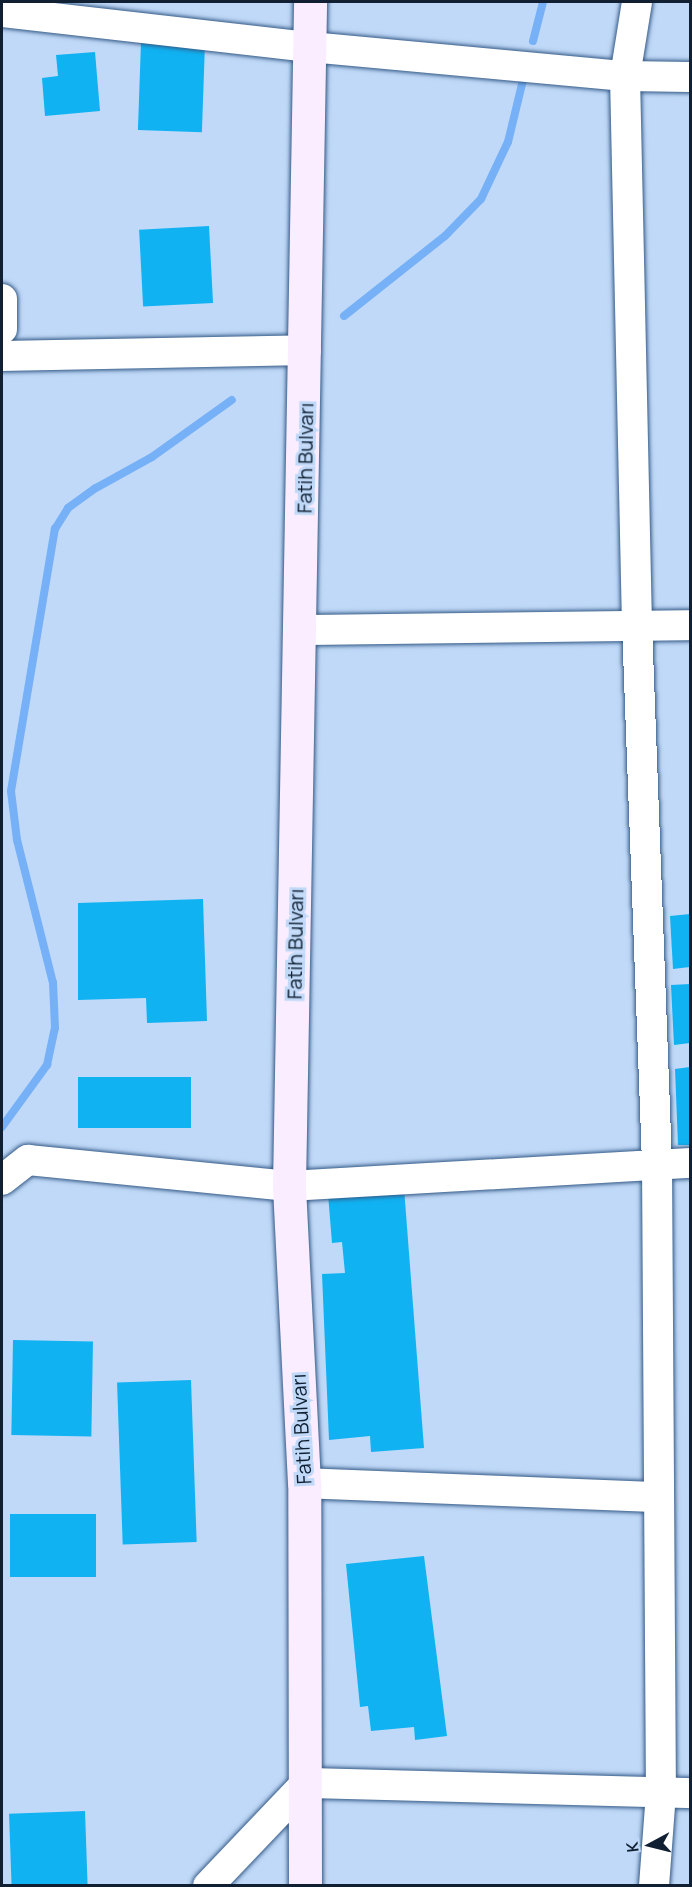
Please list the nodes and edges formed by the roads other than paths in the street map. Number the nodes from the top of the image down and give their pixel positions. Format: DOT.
graph roads {
  1 [pos="310,2"];
  2 [pos="637,2"];
  3 [pos="2,12"];
  4 [pos="310,47"];
  5 [pos="625,76"];
  6 [pos="690,77"];
  7 [pos="2,299"];
  8 [pos="2,329"];
  9 [pos="306,350"];
  10 [pos="2,356"];
  11 [pos="637,625"];
  12 [pos="690,625"];
  13 [pos="303,630"];
  14 [pos="690,1162"];
  15 [pos="657,1164"];
  16 [pos="2,1180"];
  17 [pos="289,1186"];
  18 [pos="304,1483"];
  19 [pos="658,1497"];
  20 [pos="306,1783"];
  21 [pos="676,1793"];
  22 [pos="208,1886"];
  23 [pos="305,1886"];
  24 [pos="654,1886"];
  1 -- 4 [label="main road, Fatih Bulvarı"];
  2 -- 5 [label="street"];
  3 -- 4 [label="street"];
  4 -- 5 [label="street"];
  4 -- 9 [label="main road, Fatih Bulvarı"];
  5 -- 6 [label="street"];
  5 -- 11 [label="street"];
  7 -- 8 [label="street"];
  9 -- 10 [label="street"];
  9 -- 13 [label="main road, Fatih Bulvarı"];
  11 -- 12 [label="street"];
  11 -- 13 [label="street"];
  11 -- 15 [label="street"];
  13 -- 17 [label="main road, Fatih Bulvarı"];
  14 -- 15 [label="street"];
  15 -- 17 [label="street"];
  15 -- 19 [label="street"];
  16 -- 17 [label="street"];
  17 -- 18 [label="main road, Fatih Bulvarı"];
  18 -- 19 [label="street"];
  18 -- 20 [label="main road, Fatih Bulvarı"];
  19 -- 21 [label="street"];
  20 -- 21 [label="street"];
  20 -- 22 [label="street"];
  20 -- 23 [label="main road, Fatih Bulvarı"];
  21 -- 24 [label="street"];
}
